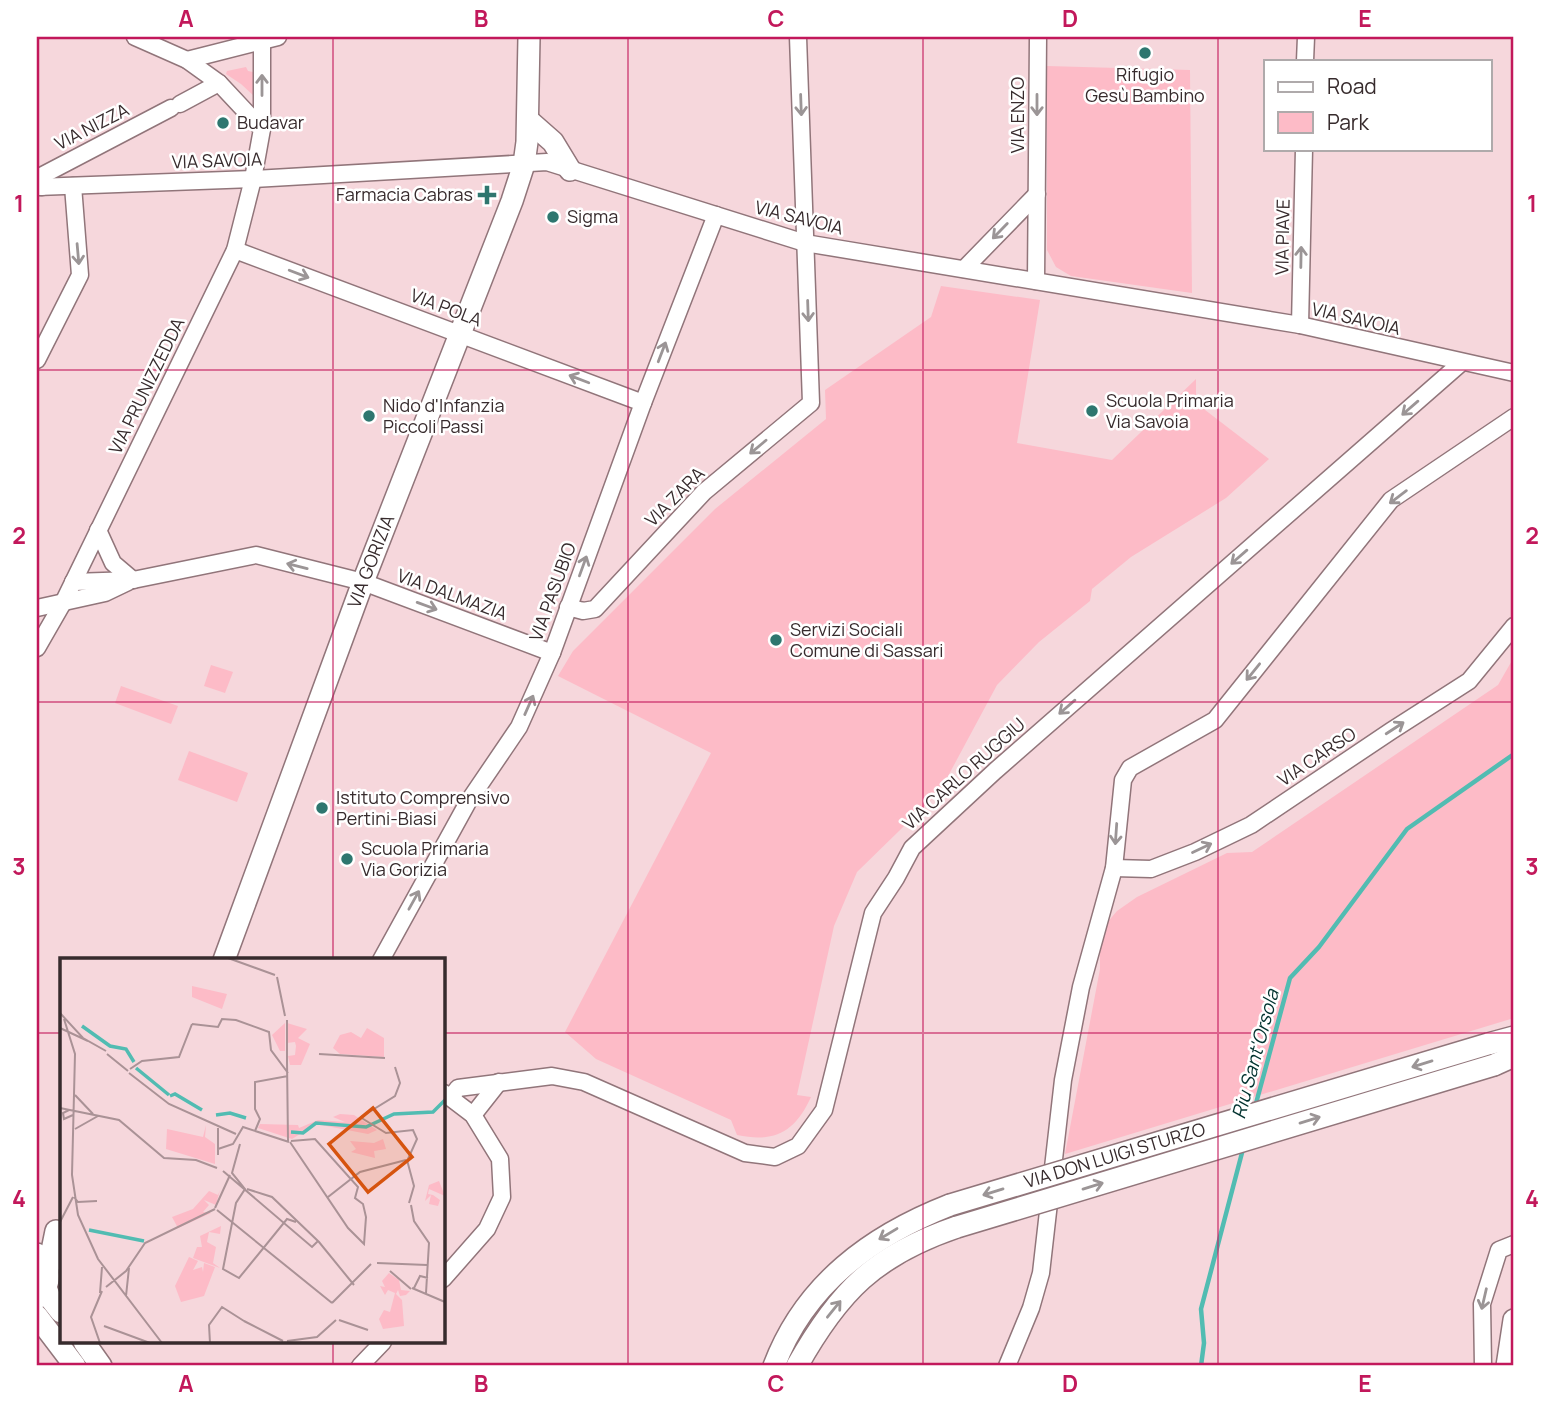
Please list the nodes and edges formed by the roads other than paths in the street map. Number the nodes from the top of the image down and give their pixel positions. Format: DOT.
graph roads {
  1 [pos="135,37"];
  2 [pos="278,37"];
  3 [pos="529,37"];
  4 [pos="799,37"];
  5 [pos="1038,37"];
  6 [pos="1306,37"];
  7 [pos="262,41"];
  8 [pos="187,60"];
  9 [pos="1305,60"];
  10 [pos="219,83"];
  11 [pos="528,120"];
  12 [pos="262,130"];
  13 [pos="1304,150"];
  14 [pos="524,164"];
  15 [pos="570,170"];
  16 [pos="253,179"];
  17 [pos="72,186"];
  18 [pos="40,187"];
  19 [pos="1037,194"];
  20 [pos="716,215"];
  21 [pos="805,243"];
  22 [pos="235,250"];
  23 [pos="964,269"];
  24 [pos="1036,281"];
  25 [pos="1300,325"];
  26 [pos="461,334"];
  27 [pos="37,360"];
  28 [pos="1461,363"];
  29 [pos="1514,373"];
  30 [pos="643,403"];
  31 [pos="1514,416"];
  32 [pos="99,530"];
  33 [pos="133,580"];
  34 [pos="73,582"];
  35 [pos="363,582"];
  36 [pos="64,601"];
  37 [pos="568,607"];
  38 [pos="37,608"];
  39 [pos="1514,626"];
  40 [pos="37,648"];
  41 [pos="552,653"];
  42 [pos="1114,868"];
  43 [pos="225,958"];
  44 [pos="383,958"];
  45 [pos="1514,1037"];
  46 [pos="1507,1062"];
  47 [pos="499,1082"];
  48 [pos="447,1095"];
  49 [pos="473,1115"];
  50 [pos="58,1227"];
  51 [pos="37,1242"];
  52 [pos="1514,1244"];
  53 [pos="42,1277"];
  54 [pos="444,1278"];
  55 [pos="60,1311"];
  56 [pos="37,1315"];
  57 [pos="1514,1320"];
  58 [pos="45,1331"];
  59 [pos="85,1344"];
  60 [pos="381,1344"];
  61 [pos="75,1366"];
  62 [pos="101,1366"];
  63 [pos="360,1366"];
  64 [pos="774,1366"];
  65 [pos="797,1366"];
  66 [pos="1007,1366"];
  67 [pos="1483,1366"];
  68 [pos="1507,1366"];
  1 -- 8 [label="street"];
  2 -- 7 [label="street"];
  3 -- 11 [label="main road, VIA GORIZIA"];
  4 -- 21 [label="street, one-way"];
  5 -- 19 [label="street, VIA ENZO, one-way"];
  6 -- 9 [label="street"];
  7 -- 8 [label="street"];
  12 -- 7 [label="street, VIA PRUNIZZEDDA, one-way"];
  8 -- 10 [label="street"];
  10 -- 12 [label="street"];
  10 -- 18 [label="street, VIA NIZZA"];
  11 -- 14 [label="main road, VIA GORIZIA"];
  11 -- 15 [label="main road"];
  12 -- 16 [label="street, VIA PRUNIZZEDDA"];
  25 -- 13 [label="street, VIA PIAVE, one-way"];
  14 -- 15 [label="street, VIA SAVOIA"];
  14 -- 16 [label="street, VIA SAVOIA"];
  14 -- 26 [label="main road, VIA GORIZIA"];
  15 -- 20 [label="street, VIA SAVOIA"];
  16 -- 17 [label="street, VIA SAVOIA"];
  16 -- 22 [label="street, VIA PRUNIZZEDDA"];
  17 -- 18 [label="street, VIA SAVOIA"];
  17 -- 27 [label="street, one-way"];
  19 -- 23 [label="street, one-way"];
  19 -- 24 [label="street, VIA ENZO"];
  20 -- 21 [label="street, VIA SAVOIA"];
  30 -- 20 [label="street, VIA PASUBIO, one-way"];
  21 -- 23 [label="street, VIA SAVOIA"];
  21 -- 37 [label="street, VIA ZARA, one-way"];
  22 -- 26 [label="street, VIA POLA, one-way"];
  22 -- 32 [label="street, VIA PRUNIZZEDDA"];
  23 -- 24 [label="street, VIA SAVOIA"];
  24 -- 25 [label="street, VIA SAVOIA"];
  25 -- 28 [label="street, VIA SAVOIA"];
  30 -- 26 [label="street, VIA POLA, one-way"];
  26 -- 35 [label="main road, VIA GORIZIA"];
  28 -- 29 [label="street, VIA SAVOIA"];
  28 -- 47 [label="street, VIA CARLO RUGGIU, one-way"];
  37 -- 30 [label="street, VIA PASUBIO, one-way"];
  31 -- 42 [label="street, one-way"];
  32 -- 33 [label="street"];
  32 -- 34 [label="street, VIA PRUNIZZEDDA"];
  33 -- 34 [label="street, VIA DALMAZIA"];
  35 -- 33 [label="street, VIA DALMAZIA, one-way"];
  33 -- 36 [label="street, VIA DALMAZIA"];
  34 -- 36 [label="street, VIA PRUNIZZEDDA"];
  35 -- 41 [label="street, VIA DALMAZIA, one-way"];
  35 -- 43 [label="main road, VIA GORIZIA"];
  36 -- 38 [label="street, VIA DALMAZIA"];
  36 -- 40 [label="street, VIA PRUNIZZEDDA"];
  37 -- 41 [label="street, VIA PASUBIO"];
  42 -- 39 [label="street, VIA CARSO, one-way"];
  44 -- 41 [label="street, VIA PASUBIO, one-way"];
  42 -- 66 [label="street"];
  45 -- 64 [label="main road, VIA DON LUIGI STURZO, one-way, bridge"];
  65 -- 46 [label="main road, VIA DON LUIGI STURZO, one-way, bridge"];
  47 -- 48 [label="street, VIA CARLO RUGGIU"];
  47 -- 49 [label="street"];
  48 -- 49 [label="street"];
  49 -- 54 [label="street"];
  50 -- 51 [label="main road"];
  50 -- 53 [label="main road"];
  52 -- 67 [label="street, one-way"];
  53 -- 55 [label="main road"];
  56 -- 58 [label="main road"];
  57 -- 68 [label="main road"];
  58 -- 61 [label="main road"];
  59 -- 62 [label="main road"];
  60 -- 63 [label="street"];
}
